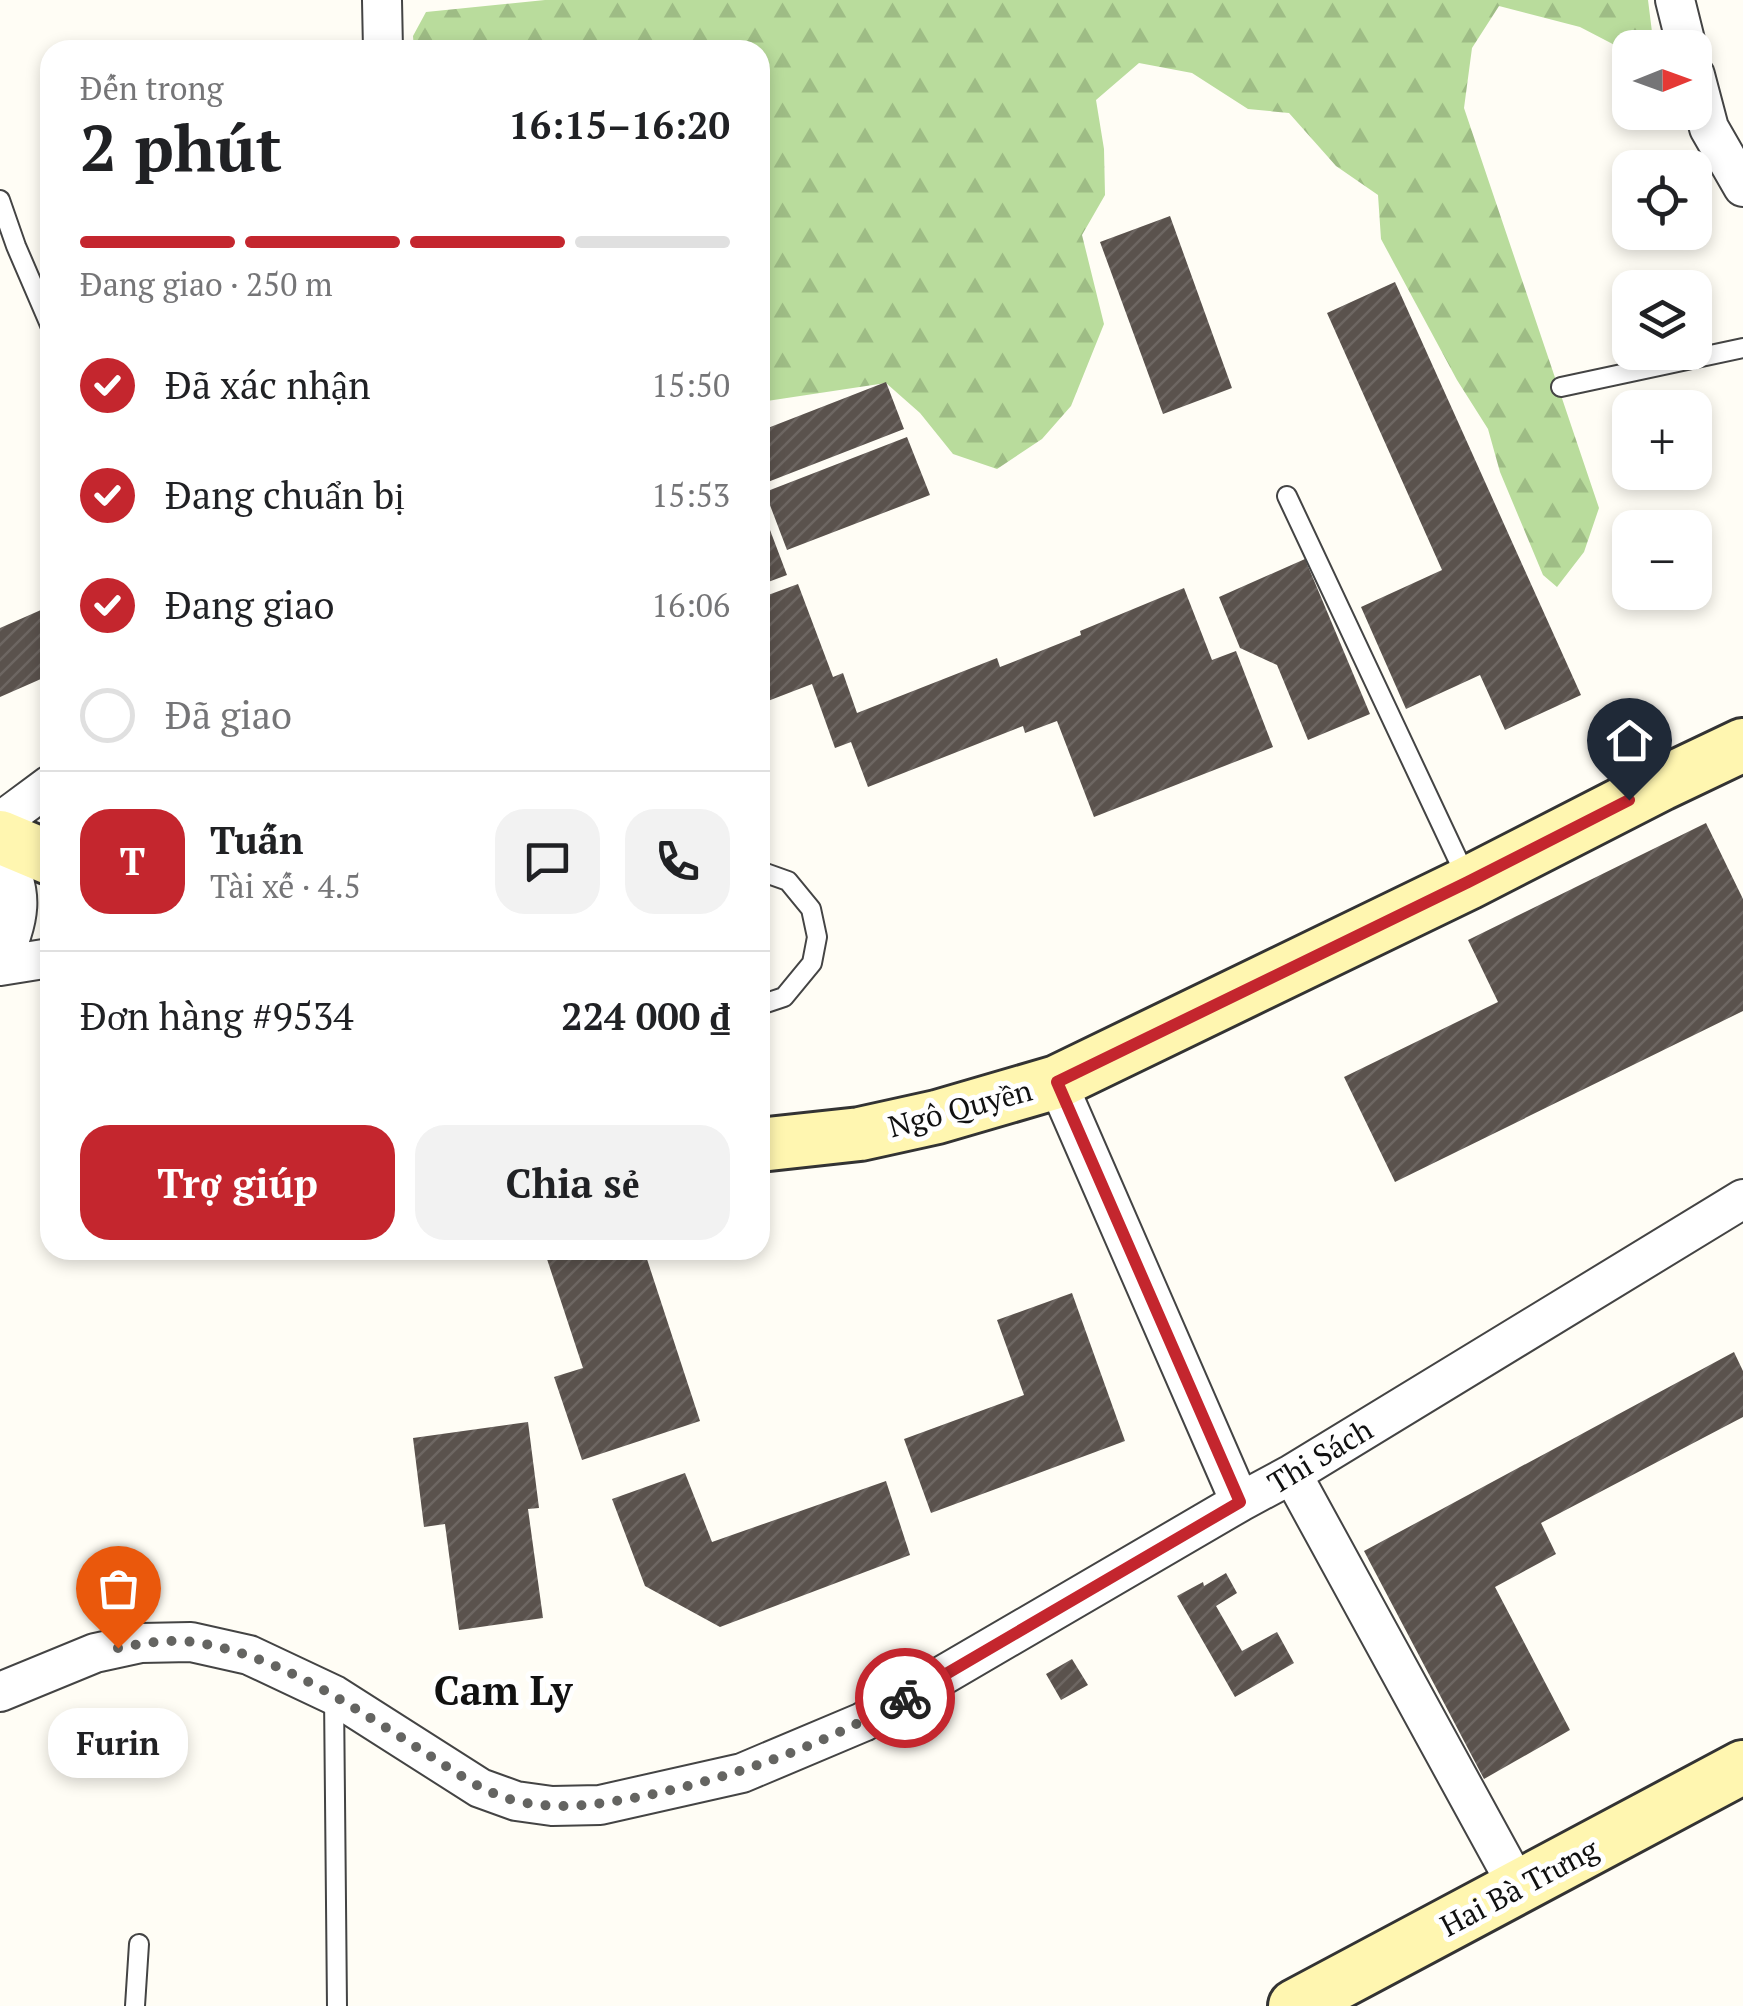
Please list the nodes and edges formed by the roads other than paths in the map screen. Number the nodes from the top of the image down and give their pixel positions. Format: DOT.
graph roads {
  1 [pos="382,0"];
  2 [pos="1674,0"];
  3 [pos="1683,30"];
  4 [pos="383,40"];
  5 [pos="1711,130"];
  6 [pos="1743,187"];
  7 [pos="0,200"];
  8 [pos="40,302"];
  9 [pos="1743,348"];
  10 [pos="1561,387"];
  11 [pos="1287,496"];
  12 [pos="1743,745"];
  13 [pos="40,792"];
  14 [pos="0,822"];
  15 [pos="0,837"];
  16 [pos="0,851"];
  17 [pos="40,854"];
  18 [pos="770,875"];
  19 [pos="1468,882"];
  20 [pos="40,959"];
  21 [pos="0,964"];
  22 [pos="770,1001"];
  23 [pos="1057,1082"];
  24 [pos="770,1143"];
  25 [pos="1743,1200"];
  26 [pos="1292,1474"];
  27 [pos="1240,1502"];
  28 [pos="0,1692"];
  29 [pos="334,1695"];
  30 [pos="1743,1767"];
  31 [pos="1518,1887"];
  32 [pos="139,1944"];
  33 [pos="135,2006"];
  34 [pos="338,2006"];
  35 [pos="1294,2006"];
  1 -- 4 [label="street"];
  2 -- 3 [label="street"];
  5 -- 6 [label="street"];
  7 -- 8 [label="lane"];
  9 -- 10 [label="lane"];
  11 -- 19 [label="lane"];
  12 -- 19 [label="street, Ngô Quyền"];
  13 -- 14 [label="street"];
  15 -- 17 [label="street"];
  16 -- 21 [label="street"];
  18 -- 22 [label="lane"];
  19 -- 23 [label="street, Ngô Quyền"];
  20 -- 21 [label="street"];
  23 -- 24 [label="street, Ngô Quyền"];
  23 -- 27 [label="street"];
  25 -- 26 [label="street, Thi Sách"];
  26 -- 27 [label="street, Thi Sách"];
  26 -- 31 [label="street"];
  27 -- 29 [label="street, Thi Sách"];
  28 -- 29 [label="street, Thi Sách"];
  29 -- 34 [label="lane"];
  30 -- 31 [label="street, Hai Bà Trưng"];
  31 -- 35 [label="street, Hai Bà Trưng"];
  32 -- 33 [label="lane"];
}
